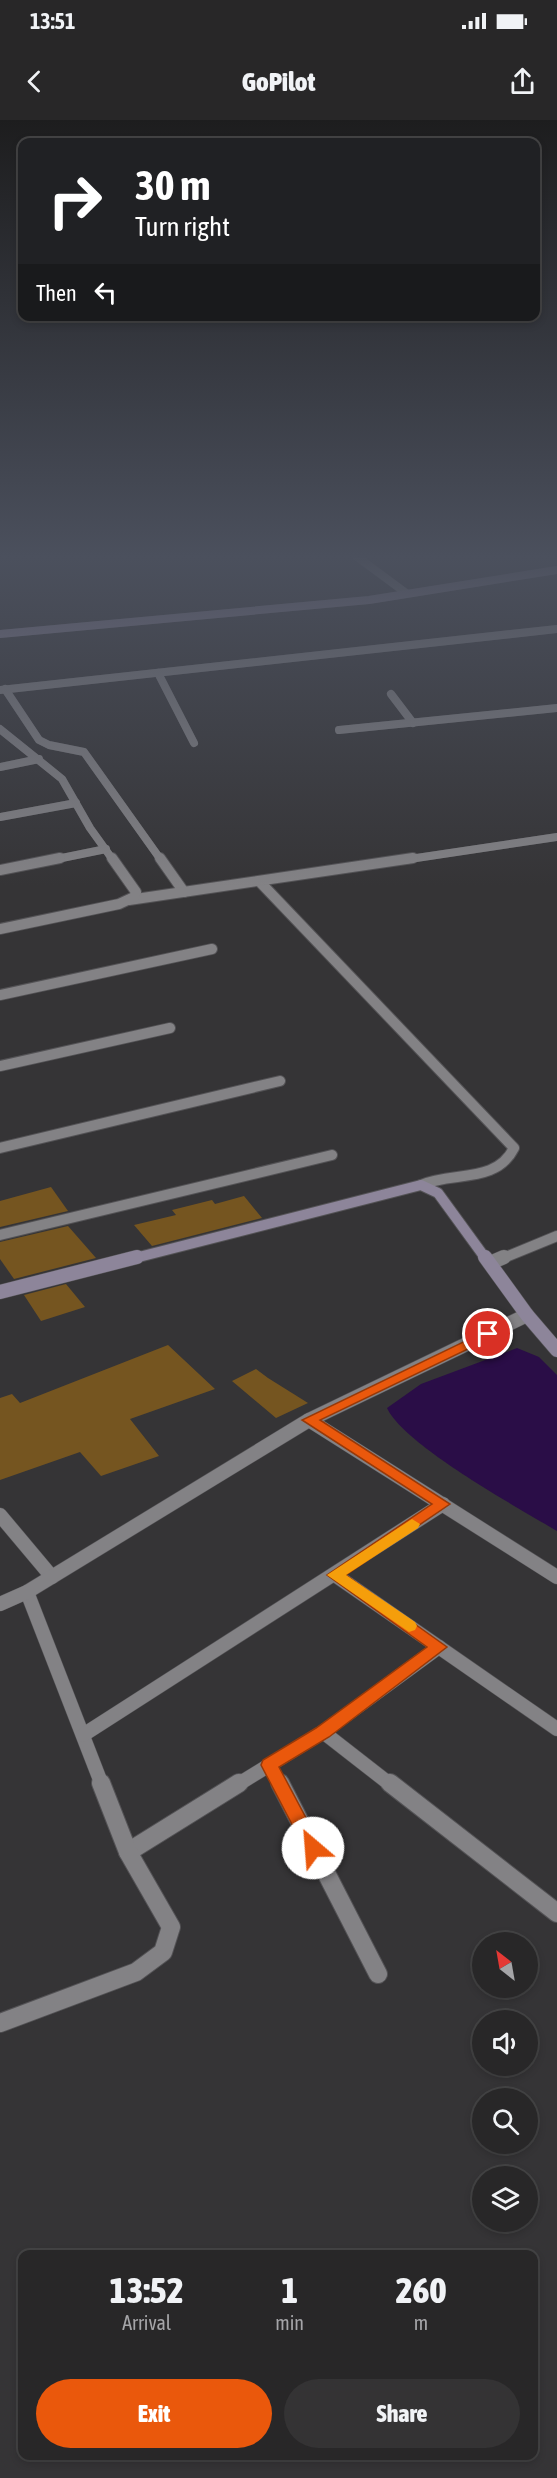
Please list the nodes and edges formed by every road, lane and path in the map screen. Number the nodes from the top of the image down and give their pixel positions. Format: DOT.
graph roads {
  1 [pos="221,666"];
  2 [pos="158,673"];
  3 [pos="3,690"];
  4 [pos="391,694"];
  5 [pos="557,708"];
  6 [pos="412,723"];
  7 [pos="0,729"];
  8 [pos="339,730"];
  9 [pos="194,743"];
  10 [pos="39,759"];
  11 [pos="0,767"];
  12 [pos="76,803"];
  13 [pos="0,817"];
  14 [pos="557,837"];
  15 [pos="106,849"];
  16 [pos="0,870"];
  17 [pos="260,882"];
  18 [pos="184,892"];
  19 [pos="129,900"];
  20 [pos="0,929"];
  21 [pos="212,949"];
  22 [pos="0,995"];
  23 [pos="170,1028"];
  24 [pos="0,1066"];
  25 [pos="280,1081"];
  26 [pos="0,1148"];
  27 [pos="332,1155"];
  28 [pos="421,1185"];
  29 [pos="0,1235"];
  30 [pos="557,1236"];
  31 [pos="490,1263"];
  32 [pos="0,1292"];
  33 [pos="527,1315"];
  34 [pos="557,1350"];
  35 [pos="309,1420"];
  36 [pos="443,1504"];
  37 [pos="0,1515"];
  38 [pos="335,1575"];
  39 [pos="52,1577"];
  40 [pos="557,1577"];
  41 [pos="27,1592"];
  42 [pos="0,1604"];
  43 [pos="439,1647"];
  44 [pos="557,1729"];
  45 [pos="322,1732"];
  46 [pos="83,1736"];
  47 [pos="270,1765"];
  48 [pos="128,1852"];
  49 [pos="557,1913"];
  50 [pos="378,1974"];
  51 [pos="0,2023"];
  1 -- 2 [label="street"];
  2 -- 3 [label="street"];
  2 -- 9 [label="street"];
  3 -- 18 [label="street"];
  4 -- 6 [label="street"];
  5 -- 6 [label="street"];
  6 -- 8 [label="street"];
  7 -- 10 [label="street"];
  10 -- 11 [label="street"];
  10 -- 12 [label="street"];
  12 -- 13 [label="street"];
  12 -- 15 [label="street"];
  14 -- 17 [label="street"];
  15 -- 16 [label="street"];
  15 -- 19 [label="street"];
  17 -- 18 [label="street"];
  17 -- 28 [label="street"];
  18 -- 19 [label="street"];
  19 -- 20 [label="street"];
  21 -- 22 [label="street"];
  23 -- 24 [label="street"];
  25 -- 26 [label="street"];
  27 -- 29 [label="street"];
  28 -- 31 [label="street"];
  28 -- 32 [label="street"];
  30 -- 31 [label="street"];
  31 -- 33 [label="street"];
  33 -- 34 [label="street"];
  33 -- 35 [label="street"];
  35 -- 36 [label="street"];
  35 -- 39 [label="street"];
  36 -- 38 [label="street"];
  36 -- 40 [label="street"];
  37 -- 39 [label="street"];
  38 -- 43 [label="street"];
  38 -- 46 [label="street"];
  39 -- 41 [label="street"];
  41 -- 42 [label="street"];
  41 -- 46 [label="street"];
  43 -- 44 [label="street"];
  43 -- 45 [label="street"];
  45 -- 47 [label="street"];
  45 -- 49 [label="street"];
  46 -- 48 [label="street"];
  47 -- 48 [label="street"];
  47 -- 50 [label="street"];
  48 -- 51 [label="street"];
}
